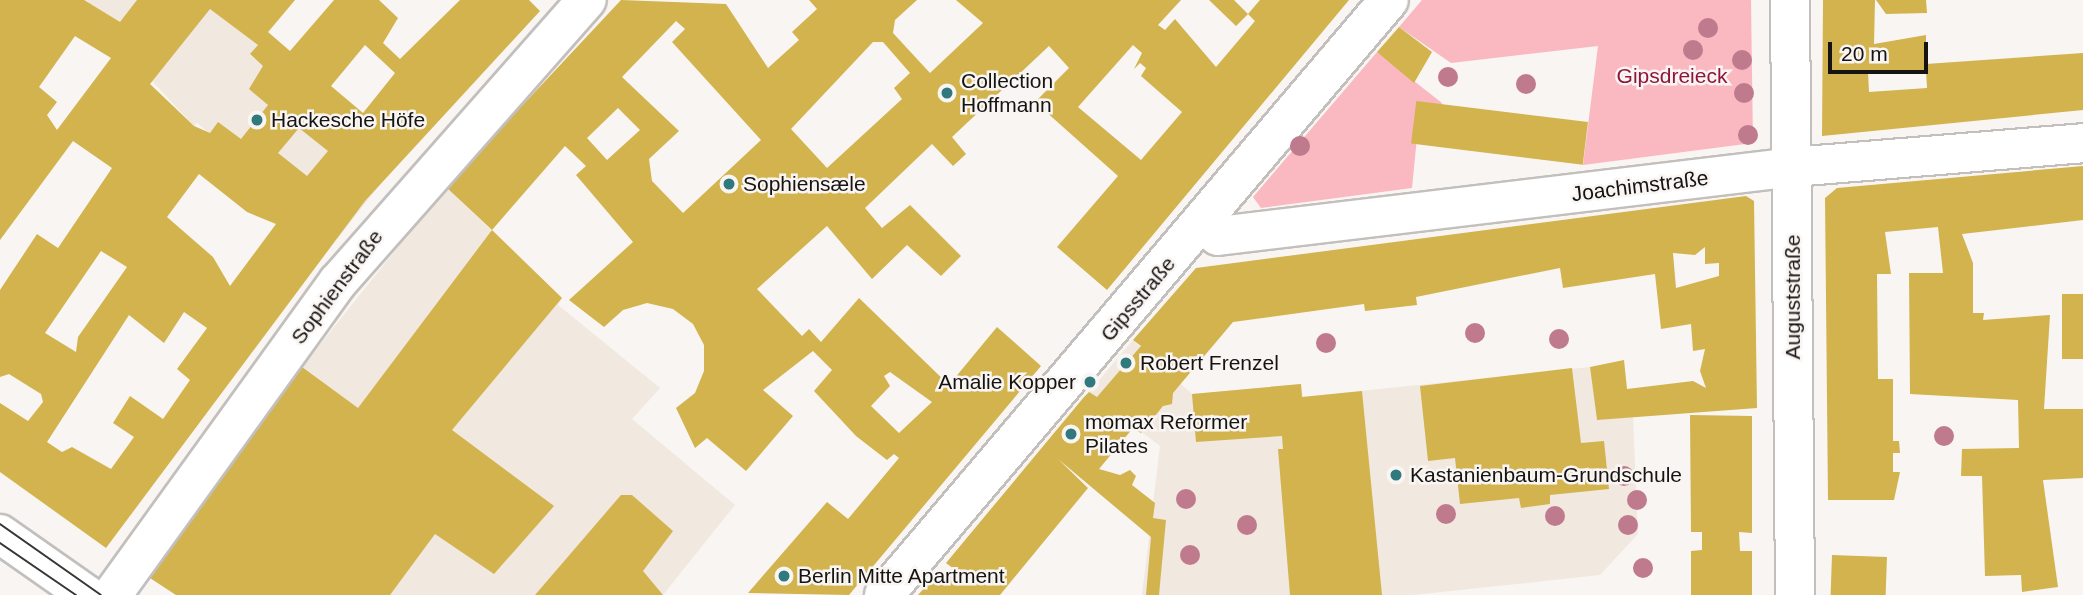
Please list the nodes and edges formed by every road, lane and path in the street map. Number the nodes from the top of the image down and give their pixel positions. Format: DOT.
graph roads {
  1 [pos="587,0"];
  2 [pos="1389,0"];
  3 [pos="1790,0"];
  4 [pos="2083,143"];
  5 [pos="1793,167"];
  6 [pos="1202,223"];
  7 [pos="0,534"];
  8 [pos="87,595"];
  9 [pos="112,595"];
  10 [pos="884,595"];
  11 [pos="1795,595"];
  1 -- 9 [label="street, Sophienstraße"];
  2 -- 6 [label="street, Gipsstraße"];
  3 -- 5 [label="street, Auguststraße"];
  4 -- 5 [label="street, Joachimstraße"];
  5 -- 6 [label="street, Joachimstraße"];
  5 -- 11 [label="street, Auguststraße"];
  6 -- 10 [label="street, Gipsstraße"];
  7 -- 8 [label="street"];
}
